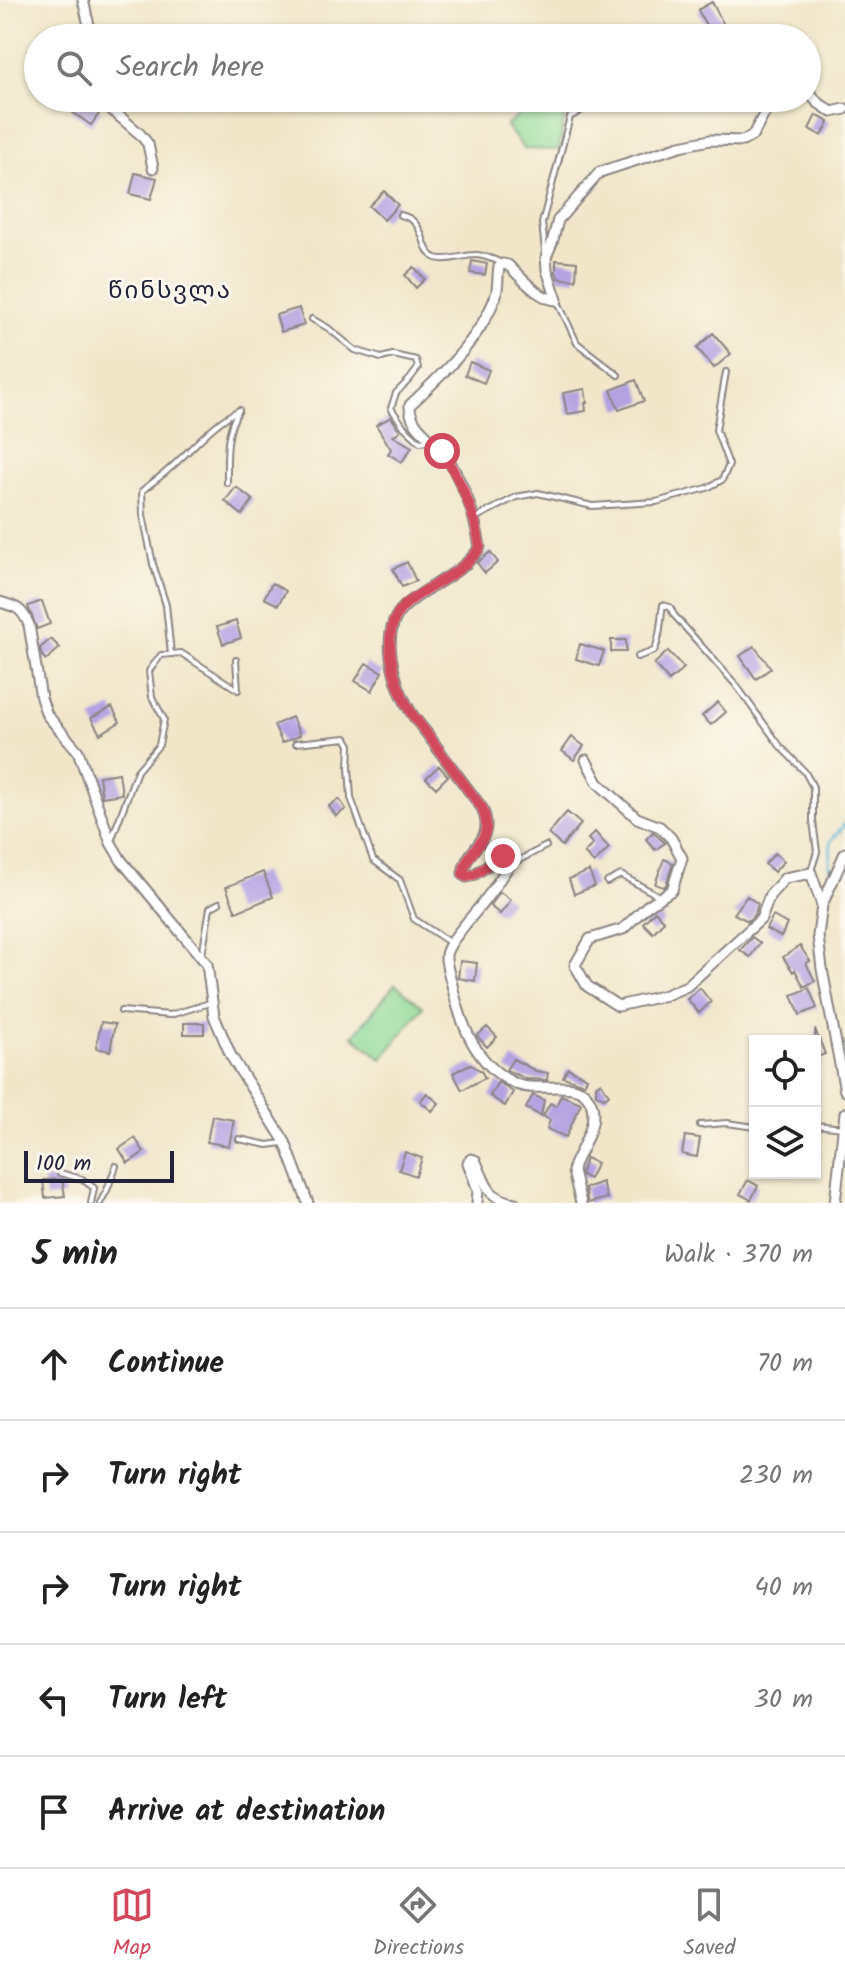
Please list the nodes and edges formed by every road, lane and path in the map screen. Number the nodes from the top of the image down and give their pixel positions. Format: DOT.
graph roads {
  1 [pos="83,0"];
  2 [pos="89,24"];
  3 [pos="821,105"];
  4 [pos="845,109"];
  5 [pos="114,112"];
  6 [pos="579,112"];
  7 [pos="765,112"];
  8 [pos="153,168"];
  9 [pos="400,215"];
  10 [pos="546,257"];
  11 [pos="503,264"];
  12 [pos="557,300"];
  13 [pos="312,319"];
  14 [pos="726,372"];
  15 [pos="618,375"];
  16 [pos="432,441"];
  17 [pos="227,483"];
  18 [pos="475,518"];
  19 [pos="0,602"];
  20 [pos="171,654"];
  21 [pos="637,657"];
  22 [pos="236,660"];
  23 [pos="296,743"];
  24 [pos="586,760"];
  25 [pos="111,843"];
  26 [pos="546,846"];
  27 [pos="845,853"];
  28 [pos="510,865"];
  29 [pos="811,873"];
  30 [pos="607,882"];
  31 [pos="661,897"];
  32 [pos="219,903"];
  33 [pos="822,905"];
  34 [pos="451,944"];
  35 [pos="201,957"];
  36 [pos="212,1002"];
  37 [pos="121,1011"];
  38 [pos="845,1091"];
  39 [pos="845,1113"];
  40 [pos="700,1125"];
  41 [pos="749,1126"];
  42 [pos="821,1126"];
  43 [pos="844,1128"];
  44 [pos="239,1139"];
  45 [pos="285,1142"];
  46 [pos="116,1166"];
  47 [pos="60,1173"];
  48 [pos="91,1203"];
  49 [pos="100,1203"];
  50 [pos="308,1203"];
  51 [pos="477,1203"];
  52 [pos="515,1203"];
  53 [pos="581,1203"];
  54 [pos="835,1203"];
  1 -- 2 [label="street"];
  3 -- 4 [label="street"];
  5 -- 8 [label="street"];
  6 -- 10 [label="lane"];
  7 -- 10 [label="street"];
  9 -- 11 [label="lane"];
  10 -- 12 [label="street"];
  11 -- 12 [label="street"];
  11 -- 16 [label="street"];
  12 -- 15 [label="lane"];
  13 -- 16 [label="lane"];
  14 -- 18 [label="lane"];
  16 -- 18 [label="street"];
  17 -- 20 [label="lane"];
  18 -- 28 [label="street"];
  19 -- 25 [label="street"];
  20 -- 22 [label="lane"];
  20 -- 25 [label="lane"];
  21 -- 29 [label="lane"];
  23 -- 34 [label="lane"];
  24 -- 31 [label="street"];
  25 -- 35 [label="street"];
  26 -- 28 [label="lane"];
  27 -- 33 [label="street"];
  28 -- 34 [label="street"];
  29 -- 31 [label="street"];
  29 -- 33 [label="street"];
  30 -- 31 [label="lane"];
  32 -- 35 [label="lane"];
  33 -- 38 [label="street"];
  34 -- 53 [label="street"];
  35 -- 36 [label="street"];
  36 -- 37 [label="lane"];
  36 -- 45 [label="street"];
  39 -- 43 [label="street"];
  40 -- 41 [label="lane"];
  42 -- 43 [label="lane"];
  43 -- 54 [label="street"];
  44 -- 45 [label="lane"];
  45 -- 50 [label="street"];
  46 -- 49 [label="lane"];
  47 -- 48 [label="lane"];
  51 -- 52 [label="street"];
}
